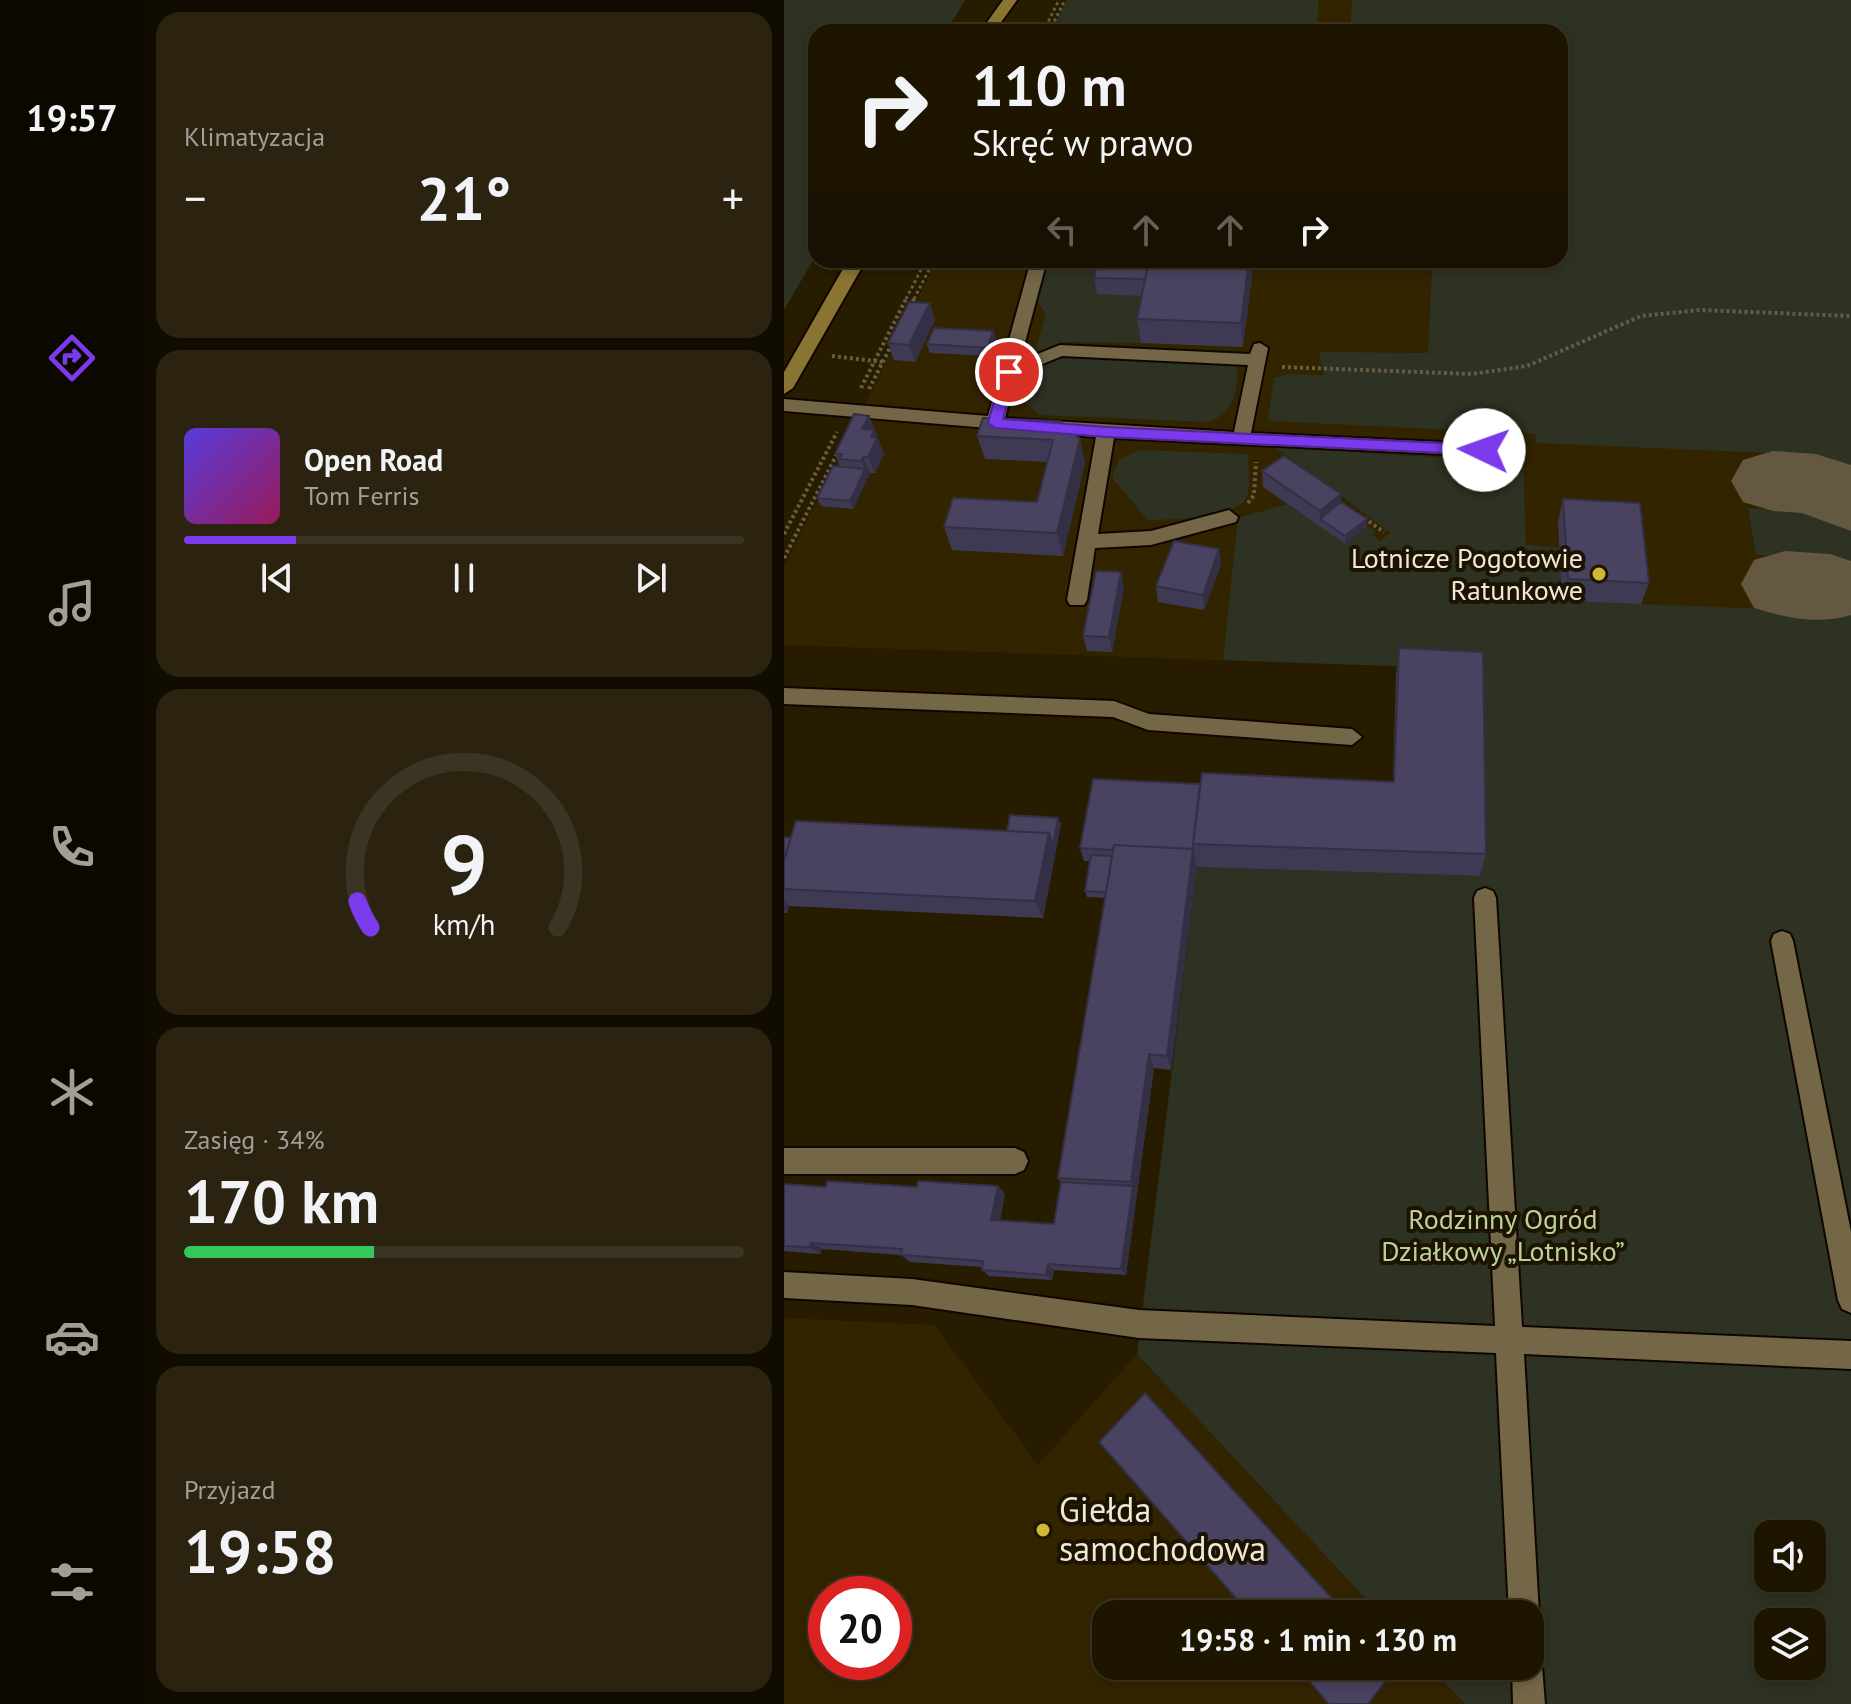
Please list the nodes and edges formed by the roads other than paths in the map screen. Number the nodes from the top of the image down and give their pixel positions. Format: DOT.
graph roads {
  1 [pos="993,0"];
  2 [pos="1010,0"];
  3 [pos="986,24"];
  4 [pos="990,24"];
  5 [pos="852,268"];
  6 [pos="1037,268"];
  7 [pos="1009,372"];
  8 [pos="784,388"];
  9 [pos="784,405"];
  10 [pos="995,423"];
  11 [pos="1106,432"];
  12 [pos="1249,439"];
  13 [pos="1484,450"];
  14 [pos="1229,517"];
  15 [pos="1087,542"];
  16 [pos="1077,600"];
  17 [pos="784,696"];
  18 [pos="1352,737"];
  19 [pos="1485,898"];
  20 [pos="1782,941"];
  21 [pos="784,1161"];
  22 [pos="1015,1161"];
  23 [pos="784,1285"];
  24 [pos="1851,1300"];
  25 [pos="1510,1341"];
  26 [pos="1851,1355"];
  27 [pos="1523,1600"];
  28 [pos="1528,1680"];
  29 [pos="1529,1704"];
  1 -- 3 [label="main road"];
  2 -- 4 [label="main road"];
  5 -- 8 [label="main road"];
  6 -- 7 [label="lane"];
  7 -- 10 [label="lane"];
  7 -- 12 [label="lane"];
  9 -- 10 [label="lane"];
  10 -- 11 [label="lane"];
  11 -- 12 [label="lane"];
  11 -- 15 [label="lane"];
  12 -- 13 [label="lane"];
  14 -- 15 [label="lane"];
  15 -- 16 [label="lane"];
  17 -- 18 [label="lane"];
  19 -- 25 [label="lane"];
  20 -- 24 [label="lane"];
  21 -- 22 [label="lane"];
  23 -- 25 [label="lane"];
  25 -- 26 [label="lane"];
  25 -- 27 [label="lane"];
  28 -- 29 [label="lane"];
}
